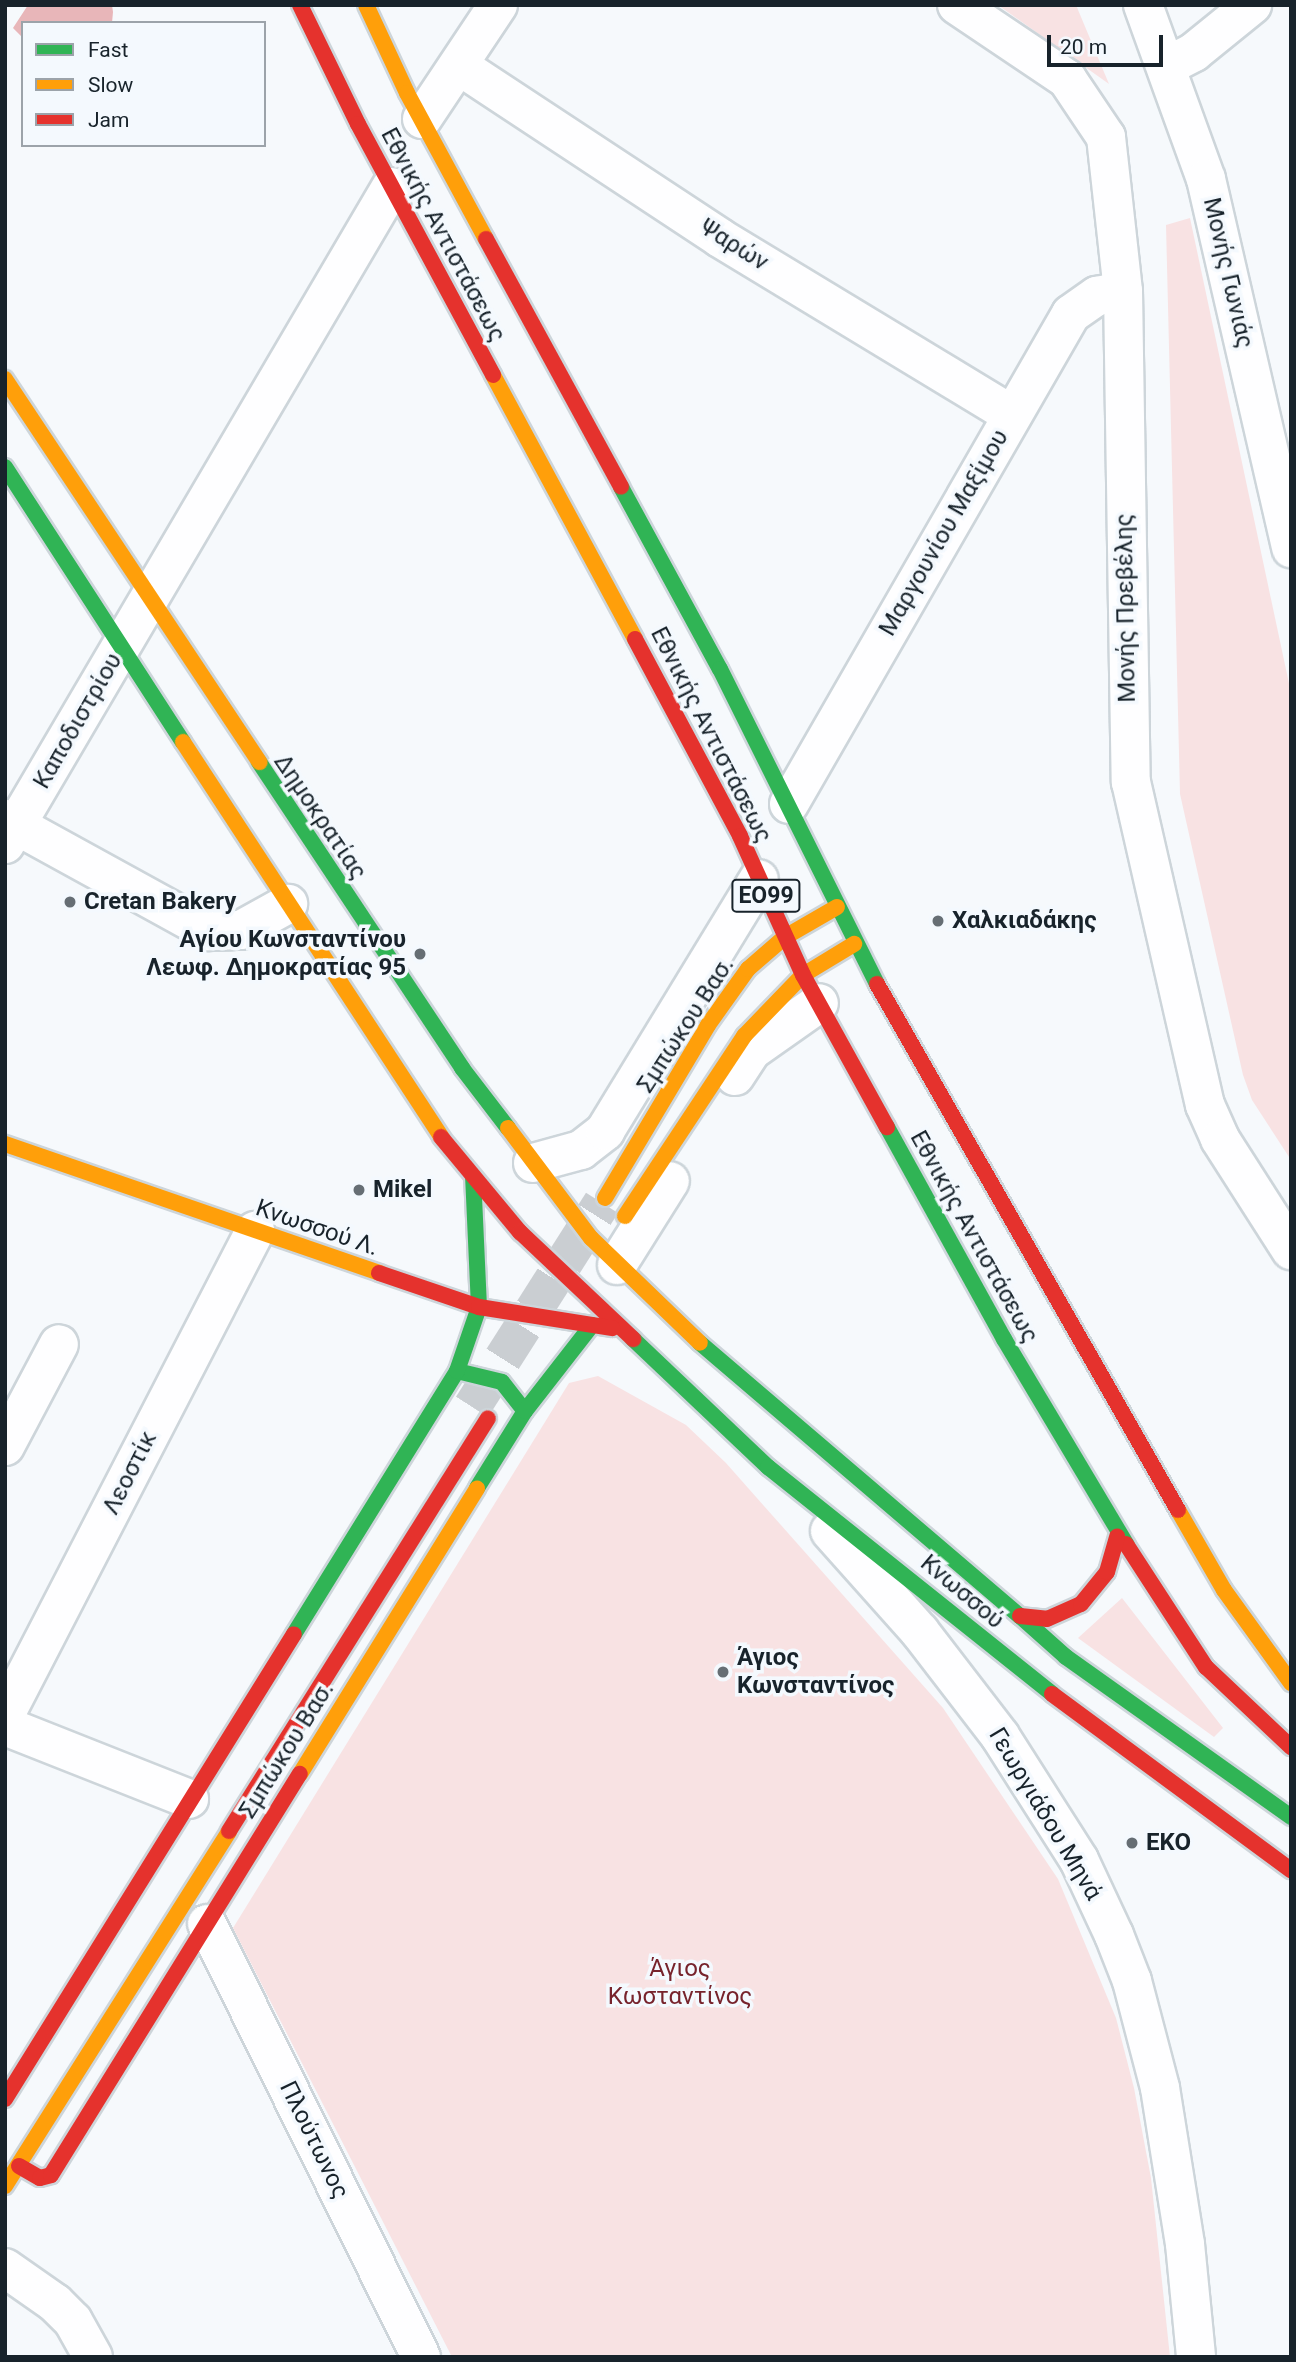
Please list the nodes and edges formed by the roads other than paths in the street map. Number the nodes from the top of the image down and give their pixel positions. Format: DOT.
graph roads {
  1 [pos="300,5"];
  2 [pos="366,5"];
  3 [pos="498,5"];
  4 [pos="957,5"];
  5 [pos="1143,5"];
  6 [pos="1252,5"];
  7 [pos="1167,66"];
  8 [pos="461,67"];
  9 [pos="422,119"];
  10 [pos="391,187"];
  11 [pos="1123,291"];
  12 [pos="5,379"];
  13 [pos="1012,415"];
  14 [pos="5,467"];
  15 [pos="1291,548"];
  16 [pos="151,598"];
  17 [pos="123,644"];
  18 [pos="789,804"];
  19 [pos="9,830"];
  20 [pos="759,878"];
  21 [pos="288,904"];
  22 [pos="837,907"];
  23 [pos="785,937"];
  24 [pos="854,944"];
  25 [pos="811,989"];
  26 [pos="5,1144"];
  27 [pos="533,1163"];
  28 [pos="473,1177"];
  29 [pos="604,1198"];
  30 [pos="625,1216"];
  31 [pos="255,1231"];
  32 [pos="1291,1250"];
  33 [pos="617,1265"];
  34 [pos="479,1307"];
  35 [pos="592,1325"];
  36 [pos="621,1329"];
  37 [pos="59,1344"];
  38 [pos="457,1371"];
  39 [pos="525,1411"];
  40 [pos="488,1418"];
  41 [pos="5,1446"];
  42 [pos="768,1467"];
  43 [pos="1118,1536"];
  44 [pos="1020,1616"];
  45 [pos="1291,1683"];
  46 [pos="5,1715"];
  47 [pos="5,1726"];
  48 [pos="1291,1747"];
  49 [pos="189,1799"];
  50 [pos="1291,1817"];
  51 [pos="1291,1870"];
  52 [pos="207,1924"];
  53 [pos="5,2099"];
  54 [pos="19,2166"];
  55 [pos="5,2186"];
  56 [pos="5,2268"];
  57 [pos="93,2357"];
  58 [pos="421,2357"];
  59 [pos="1196,2357"];
  1 -- 10 [label="main road, Εθνικής Αντιστάσεως / ΕΟ99"];
  2 -- 9 [label="main road, Εθνικής Αντιστάσεως / ΕΟ99"];
  3 -- 8 [label="street"];
  4 -- 11 [label="street, Μονής Πρεβέλης"];
  5 -- 7 [label="street, Μονής Γωνιάς"];
  6 -- 7 [label="street"];
  7 -- 15 [label="street, Μονής Γωνιάς"];
  8 -- 9 [label="street"];
  8 -- 13 [label="street, Ψαρών"];
  9 -- 18 [label="main road, Εθνικής Αντιστάσεως / ΕΟ99"];
  10 -- 16 [label="street, Καποδιστρίου"];
  10 -- 20 [label="main road, Εθνικής Αντιστάσεως / ΕΟ99"];
  11 -- 13 [label="street, Μαργουνίου Μαξίμου"];
  11 -- 32 [label="street, Μονής Πρεβέλης"];
  12 -- 16 [label="main road, Δημοκρατίας"];
  13 -- 18 [label="street, Μαργουνίου Μαξίμου"];
  14 -- 17 [label="main road"];
  16 -- 17 [label="street, Καποδιστρίου"];
  16 -- 27 [label="main road, Δημοκρατίας"];
  17 -- 19 [label="street, Καποδιστρίου"];
  17 -- 21 [label="main road"];
  18 -- 22 [label="main road, Εθνικής Αντιστάσεως / ΕΟ99"];
  19 -- 21 [label="street"];
  20 -- 23 [label="main road, Εθνικής Αντιστάσεως / ΕΟ99"];
  20 -- 27 [label="street"];
  21 -- 28 [label="main road"];
  22 -- 23 [label="main road, Σμπώκου Βασ."];
  22 -- 24 [label="main road, Εθνικής Αντιστάσεως / ΕΟ99"];
  23 -- 25 [label="main road, Εθνικής Αντιστάσεως / ΕΟ99"];
  23 -- 29 [label="main road, Σμπώκου Βασ."];
  24 -- 25 [label="main road"];
  24 -- 45 [label="main road, Εθνικής Αντιστάσεως / ΕΟ99"];
  25 -- 30 [label="main road"];
  25 -- 33 [label="street"];
  25 -- 43 [label="main road, Εθνικής Αντιστάσεως / ΕΟ99"];
  26 -- 31 [label="main road, Κνωσσού Λ."];
  27 -- 33 [label="main road, Δημοκρατίας"];
  28 -- 34 [label="main road"];
  28 -- 36 [label="main road"];
  31 -- 34 [label="main road, Κνωσσού Λ."];
  31 -- 46 [label="street, Λεοστίκ"];
  33 -- 44 [label="main road, Κνωσσού"];
  34 -- 35 [label="main road, Κνωσσού Λ."];
  34 -- 38 [label="main road"];
  35 -- 36 [label="main road, Κνωσσού Λ."];
  35 -- 39 [label="main road, Σμπώκου Βασ."];
  36 -- 42 [label="main road, Κνωσσού"];
  37 -- 41 [label="street"];
  38 -- 39 [label="main road"];
  38 -- 49 [label="main road"];
  39 -- 52 [label="main road, Σμπώκου Βασ."];
  40 -- 54 [label="main road, Σμπώκου Βασ."];
  42 -- 51 [label="main road, Κνωσσού"];
  42 -- 59 [label="street, Γεωργιάδου Μηνά"];
  43 -- 44 [label="main road"];
  43 -- 48 [label="main road, Εθνικής Αντιστάσεως / ΕΟ99"];
  44 -- 50 [label="main road, Κνωσσού"];
  47 -- 49 [label="street"];
  49 -- 53 [label="main road"];
  52 -- 54 [label="main road, Σμπώκου Βασ."];
  52 -- 58 [label="street, Πλούτωνος"];
  54 -- 55 [label="main road, Σμπώκου Βασ."];
  56 -- 57 [label="street"];
}
